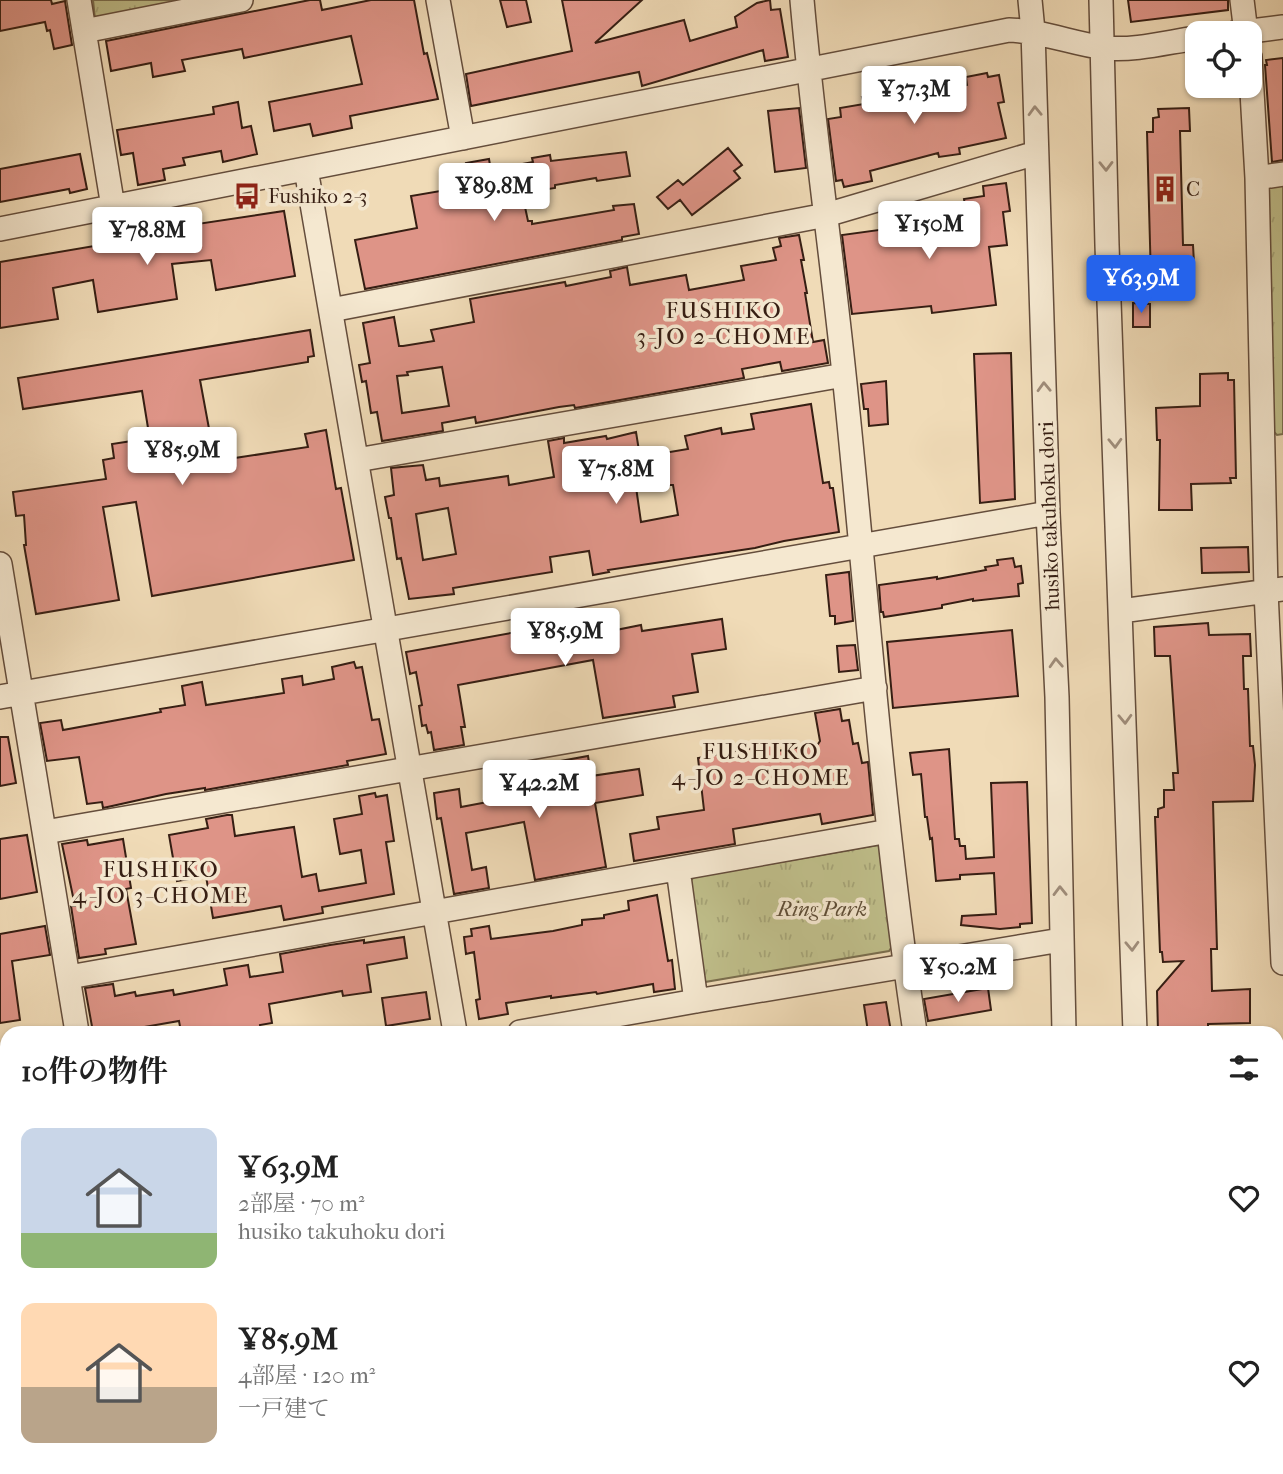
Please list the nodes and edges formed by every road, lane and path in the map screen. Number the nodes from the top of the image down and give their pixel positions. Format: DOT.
graph roads {
  1 [pos="79,0"];
  2 [pos="241,0"];
  3 [pos="438,0"];
  4 [pos="802,0"];
  5 [pos="1030,0"];
  6 [pos="1101,0"];
  7 [pos="1242,0"];
  8 [pos="1242,21"];
  9 [pos="1283,27"];
  10 [pos="1262,30"];
  11 [pos="84,31"];
  12 [pos="1034,31"];
  13 [pos="1185,40"];
  14 [pos="1104,48"];
  15 [pos="808,72"];
  16 [pos="1252,98"];
  17 [pos="463,138"];
  18 [pos="1036,153"];
  19 [pos="306,169"];
  20 [pos="1283,174"];
  21 [pos="1257,178"];
  22 [pos="113,207"];
  23 [pos="826,215"];
  24 [pos="0,229"];
  25 [pos="331,310"];
  26 [pos="844,375"];
  27 [pos="1273,449"];
  28 [pos="357,460"];
  29 [pos="1048,513"];
  30 [pos="860,546"];
  31 [pos="0,564"];
  32 [pos="1275,590"];
  33 [pos="1121,611"];
  34 [pos="386,629"];
  35 [pos="875,688"];
  36 [pos="10,695"];
  37 [pos="1278,717"];
  38 [pos="410,768"];
  39 [pos="889,831"];
  40 [pos="45,832"];
  41 [pos="1280,839"];
  42 [pos="678,869"];
  43 [pos="434,912"];
  44 [pos="1061,940"];
  45 [pos="1283,963"];
  46 [pos="905,966"];
  47 [pos="69,976"];
  48 [pos="696,1000"];
  49 [pos="76,1026"];
  50 [pos="454,1026"];
  51 [pos="553,1026"];
  52 [pos="914,1026"];
  53 [pos="1064,1026"];
  54 [pos="1135,1026"];
  1 -- 11 [label="street"];
  2 -- 11 [label="street"];
  3 -- 17 [label="street"];
  4 -- 15 [label="street"];
  5 -- 12 [label="street, husiko takuhoku dori"];
  6 -- 14 [label="street"];
  7 -- 8 [label="street"];
  9 -- 10 [label="street"];
  11 -- 22 [label="street"];
  12 -- 14 [label="street"];
  12 -- 15 [label="street"];
  18 -- 12 [label="street, husiko takuhoku dori, one-way"];
  13 -- 14 [label="street"];
  14 -- 33 [label="street, one-way"];
  15 -- 17 [label="street"];
  15 -- 23 [label="street"];
  16 -- 21 [label="street"];
  17 -- 19 [label="street"];
  18 -- 23 [label="street"];
  29 -- 18 [label="street, husiko takuhoku dori, one-way"];
  19 -- 22 [label="street"];
  19 -- 25 [label="street"];
  20 -- 21 [label="street"];
  21 -- 27 [label="street"];
  22 -- 24 [label="street"];
  23 -- 25 [label="street"];
  23 -- 26 [label="street"];
  25 -- 28 [label="street"];
  26 -- 28 [label="street"];
  26 -- 30 [label="street"];
  27 -- 32 [label="street"];
  28 -- 34 [label="street"];
  29 -- 30 [label="street"];
  44 -- 29 [label="street, husiko takuhoku dori, one-way"];
  30 -- 34 [label="street"];
  30 -- 35 [label="street"];
  31 -- 36 [label="street"];
  32 -- 33 [label="street"];
  32 -- 37 [label="street"];
  33 -- 54 [label="street, one-way"];
  34 -- 36 [label="street"];
  34 -- 38 [label="street"];
  35 -- 38 [label="street"];
  35 -- 39 [label="street"];
  36 -- 40 [label="street"];
  37 -- 41 [label="street"];
  38 -- 40 [label="street"];
  38 -- 43 [label="street"];
  39 -- 42 [label="street"];
  39 -- 46 [label="street"];
  40 -- 47 [label="street"];
  41 -- 45 [label="street"];
  42 -- 43 [label="street"];
  42 -- 48 [label="street"];
  43 -- 47 [label="street"];
  43 -- 50 [label="street"];
  44 -- 46 [label="street"];
  44 -- 53 [label="street, husiko takuhoku dori"];
  46 -- 48 [label="street"];
  46 -- 52 [label="street"];
  47 -- 49 [label="street"];
  48 -- 51 [label="street"];
}
